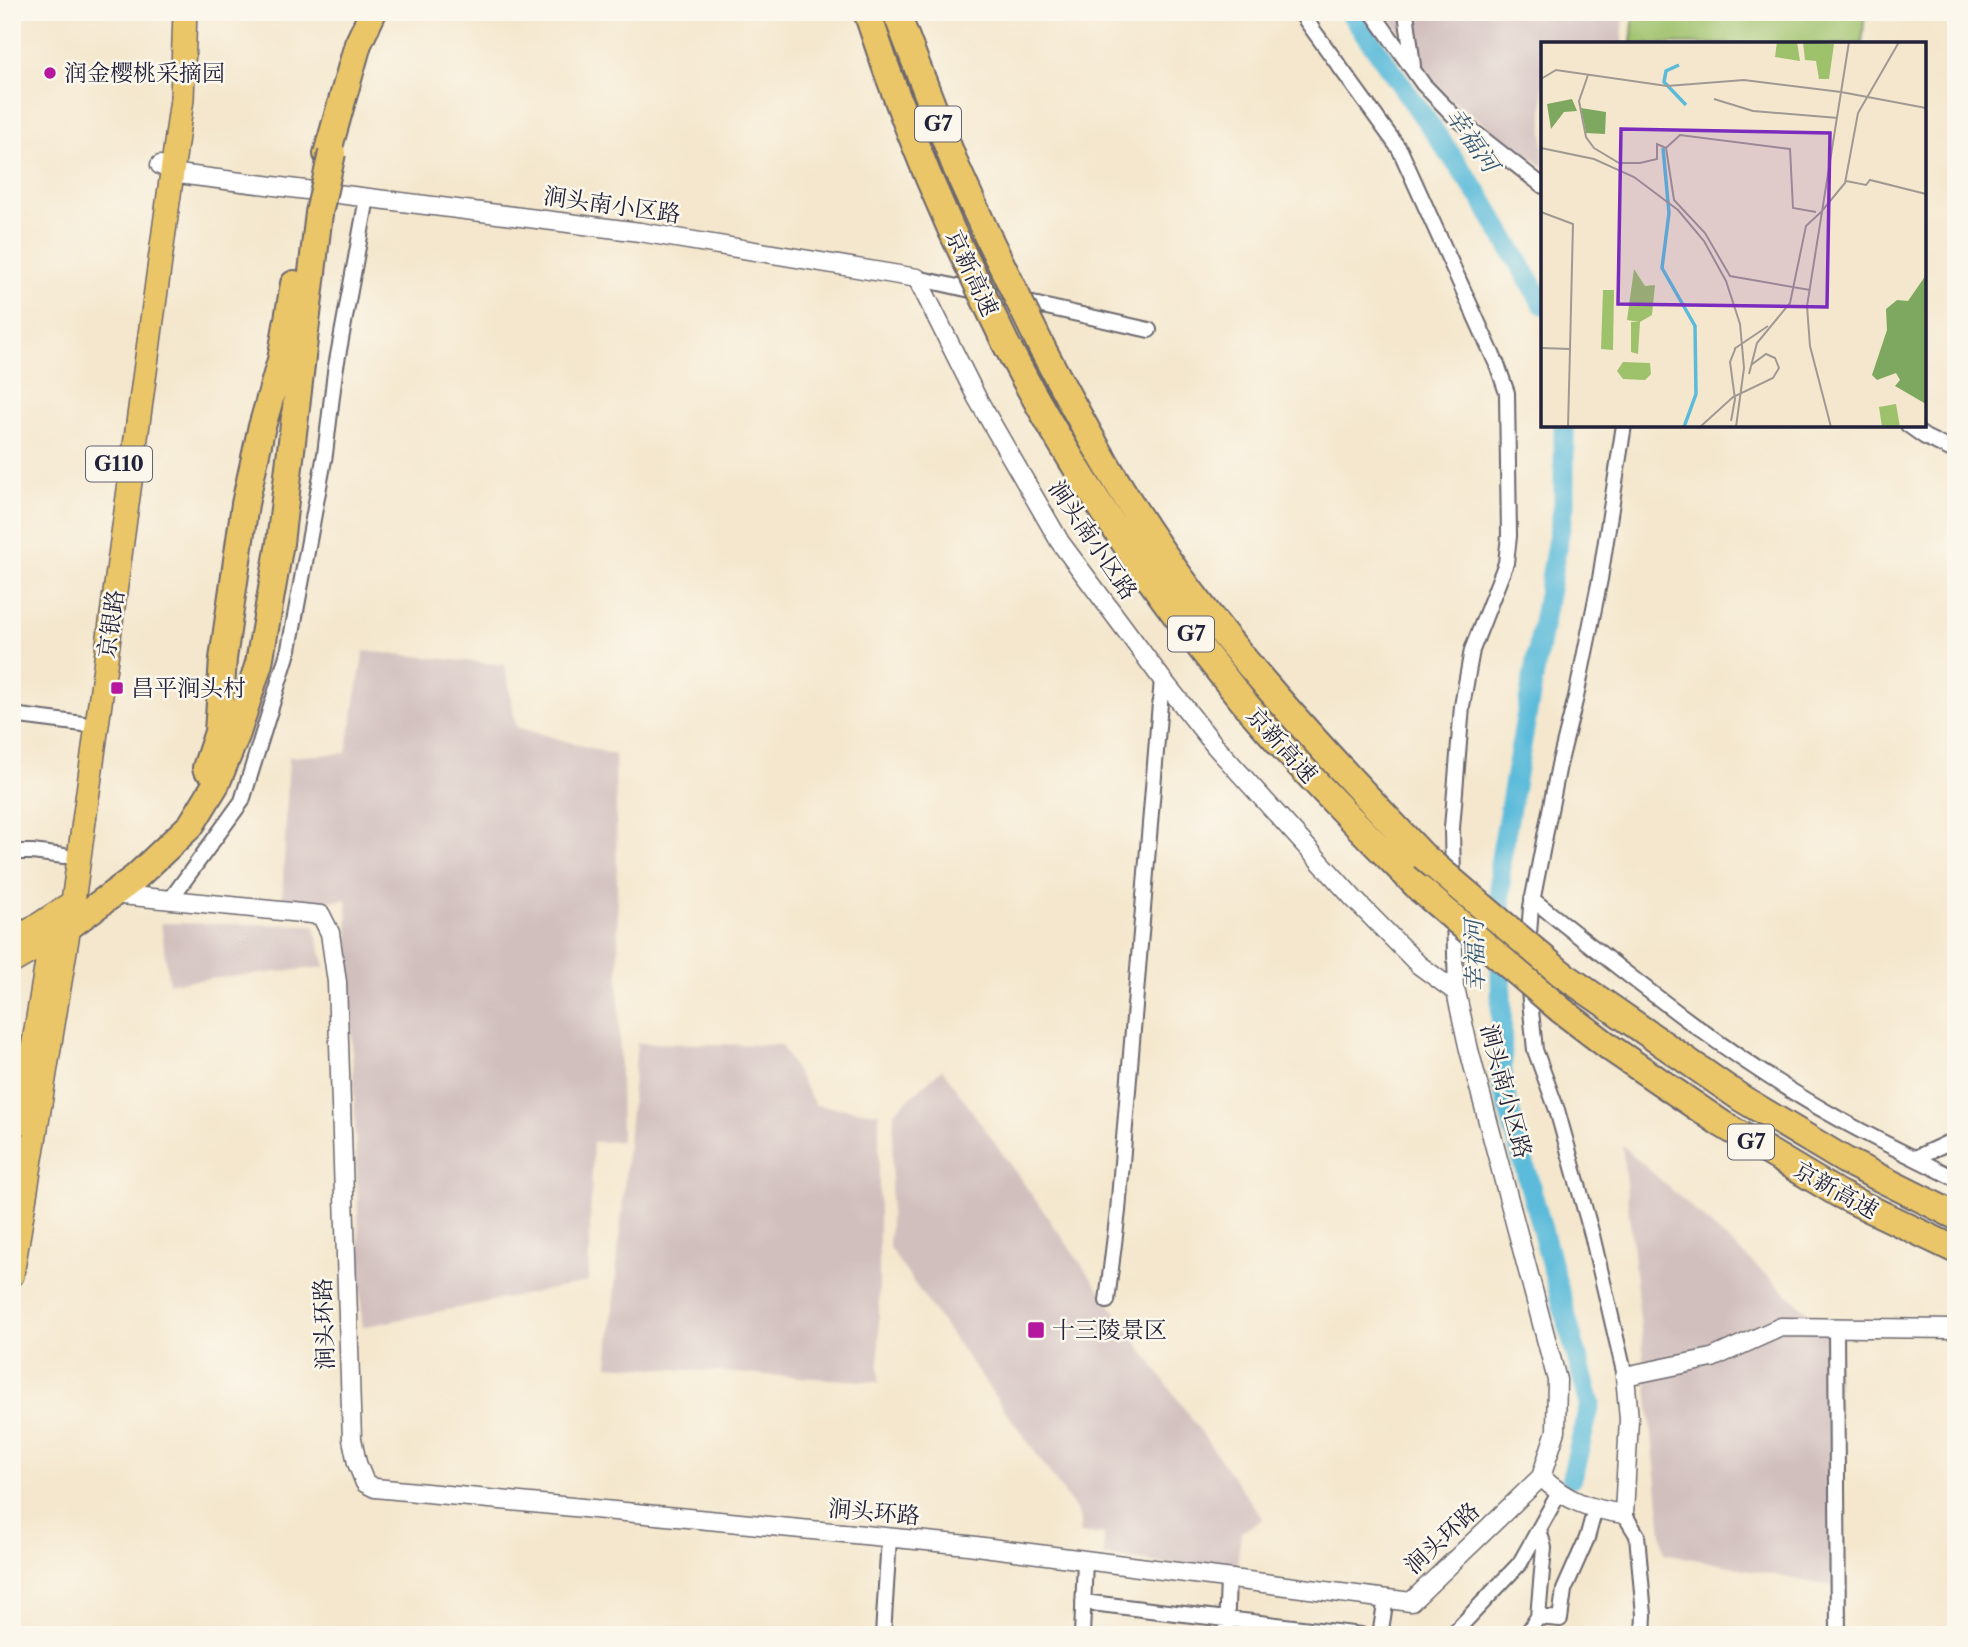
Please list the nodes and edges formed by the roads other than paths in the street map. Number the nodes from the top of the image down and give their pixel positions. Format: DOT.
graph roads {
  1 [pos="169,12"];
  2 [pos="185,12"];
  3 [pos="358,12"];
  4 [pos="376,12"];
  5 [pos="867,12"];
  6 [pos="896,12"];
  7 [pos="1300,12"];
  8 [pos="1372,12"];
  9 [pos="1406,12"];
  10 [pos="1414,72"];
  11 [pos="325,153"];
  12 [pos="166,168"];
  13 [pos="1541,184"];
  14 [pos="367,198"];
  15 [pos="313,211"];
  16 [pos="917,278"];
  17 [pos="1149,330"];
  18 [pos="1624,427"];
  19 [pos="1911,427"];
  20 [pos="1956,452"];
  21 [pos="1162,679"];
  22 [pos="12,715"];
  23 [pos="83,724"];
  24 [pos="12,852"];
  25 [pos="64,856"];
  26 [pos="112,894"];
  27 [pos="1532,899"];
  28 [pos="170,900"];
  29 [pos="62,921"];
  30 [pos="17,934"];
  31 [pos="12,962"];
  32 [pos="1456,992"];
  33 [pos="1956,1139"];
  34 [pos="1915,1158"];
  35 [pos="1956,1179"];
  36 [pos="12,1186"];
  37 [pos="1956,1216"];
  38 [pos="1956,1250"];
  39 [pos="12,1275"];
  40 [pos="1107,1301"];
  41 [pos="1836,1328"];
  42 [pos="1956,1329"];
  43 [pos="1625,1376"];
  44 [pos="1541,1477"];
  45 [pos="1559,1493"];
  46 [pos="1595,1510"];
  47 [pos="1624,1514"];
  48 [pos="1539,1529"];
  49 [pos="889,1538"];
  50 [pos="1085,1560"];
  51 [pos="1228,1578"];
  52 [pos="1386,1599"];
  53 [pos="1083,1602"];
  54 [pos="1538,1617"];
  55 [pos="1227,1618"];
  56 [pos="883,1635"];
  57 [pos="1082,1635"];
  58 [pos="1226,1635"];
  59 [pos="1361,1635"];
  60 [pos="1380,1635"];
  61 [pos="1452,1635"];
  62 [pos="1526,1635"];
  63 [pos="1643,1635"];
  64 [pos="1838,1635"];
  1 -- 12 [label="main road, 京银路 / G110"];
  2 -- 12 [label="main road, 京银路 / G110"];
  3 -- 11 [label="highway"];
  4 -- 11 [label="highway"];
  5 -- 38 [label="highway, 京新高速 / G7, bridge"];
  6 -- 37 [label="highway, 京新高速 / G7, bridge"];
  7 -- 32 [label="street"];
  8 -- 10 [label="street"];
  9 -- 10 [label="street"];
  10 -- 13 [label="street"];
  11 -- 15 [label="highway, bridge"];
  12 -- 14 [label="street, 涧头南小区路"];
  12 -- 23 [label="main road, 京银路 / G110"];
  12 -- 29 [label="main road, 京银路 / G110"];
  14 -- 16 [label="street, 涧头南小区路"];
  14 -- 28 [label="street"];
  15 -- 26 [label="highway"];
  15 -- 29 [label="highway"];
  16 -- 17 [label="street"];
  16 -- 21 [label="street, 涧头南小区路"];
  18 -- 27 [label="street"];
  19 -- 20 [label="street"];
  21 -- 32 [label="street, 涧头南小区路"];
  21 -- 40 [label="street"];
  22 -- 23 [label="street"];
  23 -- 25 [label="main road, 京银路 / G110"];
  24 -- 25 [label="street"];
  25 -- 29 [label="main road, 京银路 / G110"];
  26 -- 28 [label="street, 涧头环路"];
  26 -- 29 [label="highway"];
  27 -- 34 [label="street"];
  27 -- 43 [label="street"];
  28 -- 49 [label="street, 涧头环路"];
  29 -- 30 [label="main road"];
  29 -- 31 [label="main road"];
  29 -- 36 [label="main road, 京银路 / G110"];
  29 -- 39 [label="main road, 京银路 / G110"];
  32 -- 44 [label="street, 涧头南小区路"];
  33 -- 34 [label="street"];
  34 -- 35 [label="street"];
  41 -- 42 [label="street"];
  41 -- 43 [label="street"];
  41 -- 64 [label="street"];
  43 -- 47 [label="street"];
  44 -- 45 [label="street"];
  44 -- 52 [label="street, 涧头环路"];
  45 -- 46 [label="street"];
  45 -- 48 [label="street"];
  46 -- 47 [label="street"];
  46 -- 54 [label="street"];
  47 -- 63 [label="street"];
  48 -- 54 [label="street"];
  48 -- 61 [label="street"];
  49 -- 50 [label="street, 涧头环路"];
  49 -- 56 [label="street"];
  50 -- 51 [label="street, 涧头环路"];
  50 -- 53 [label="street"];
  51 -- 52 [label="street, 涧头环路"];
  51 -- 55 [label="street"];
  52 -- 60 [label="street"];
  53 -- 55 [label="street"];
  53 -- 57 [label="street"];
  54 -- 62 [label="street"];
  55 -- 58 [label="street"];
  55 -- 59 [label="street"];
}
